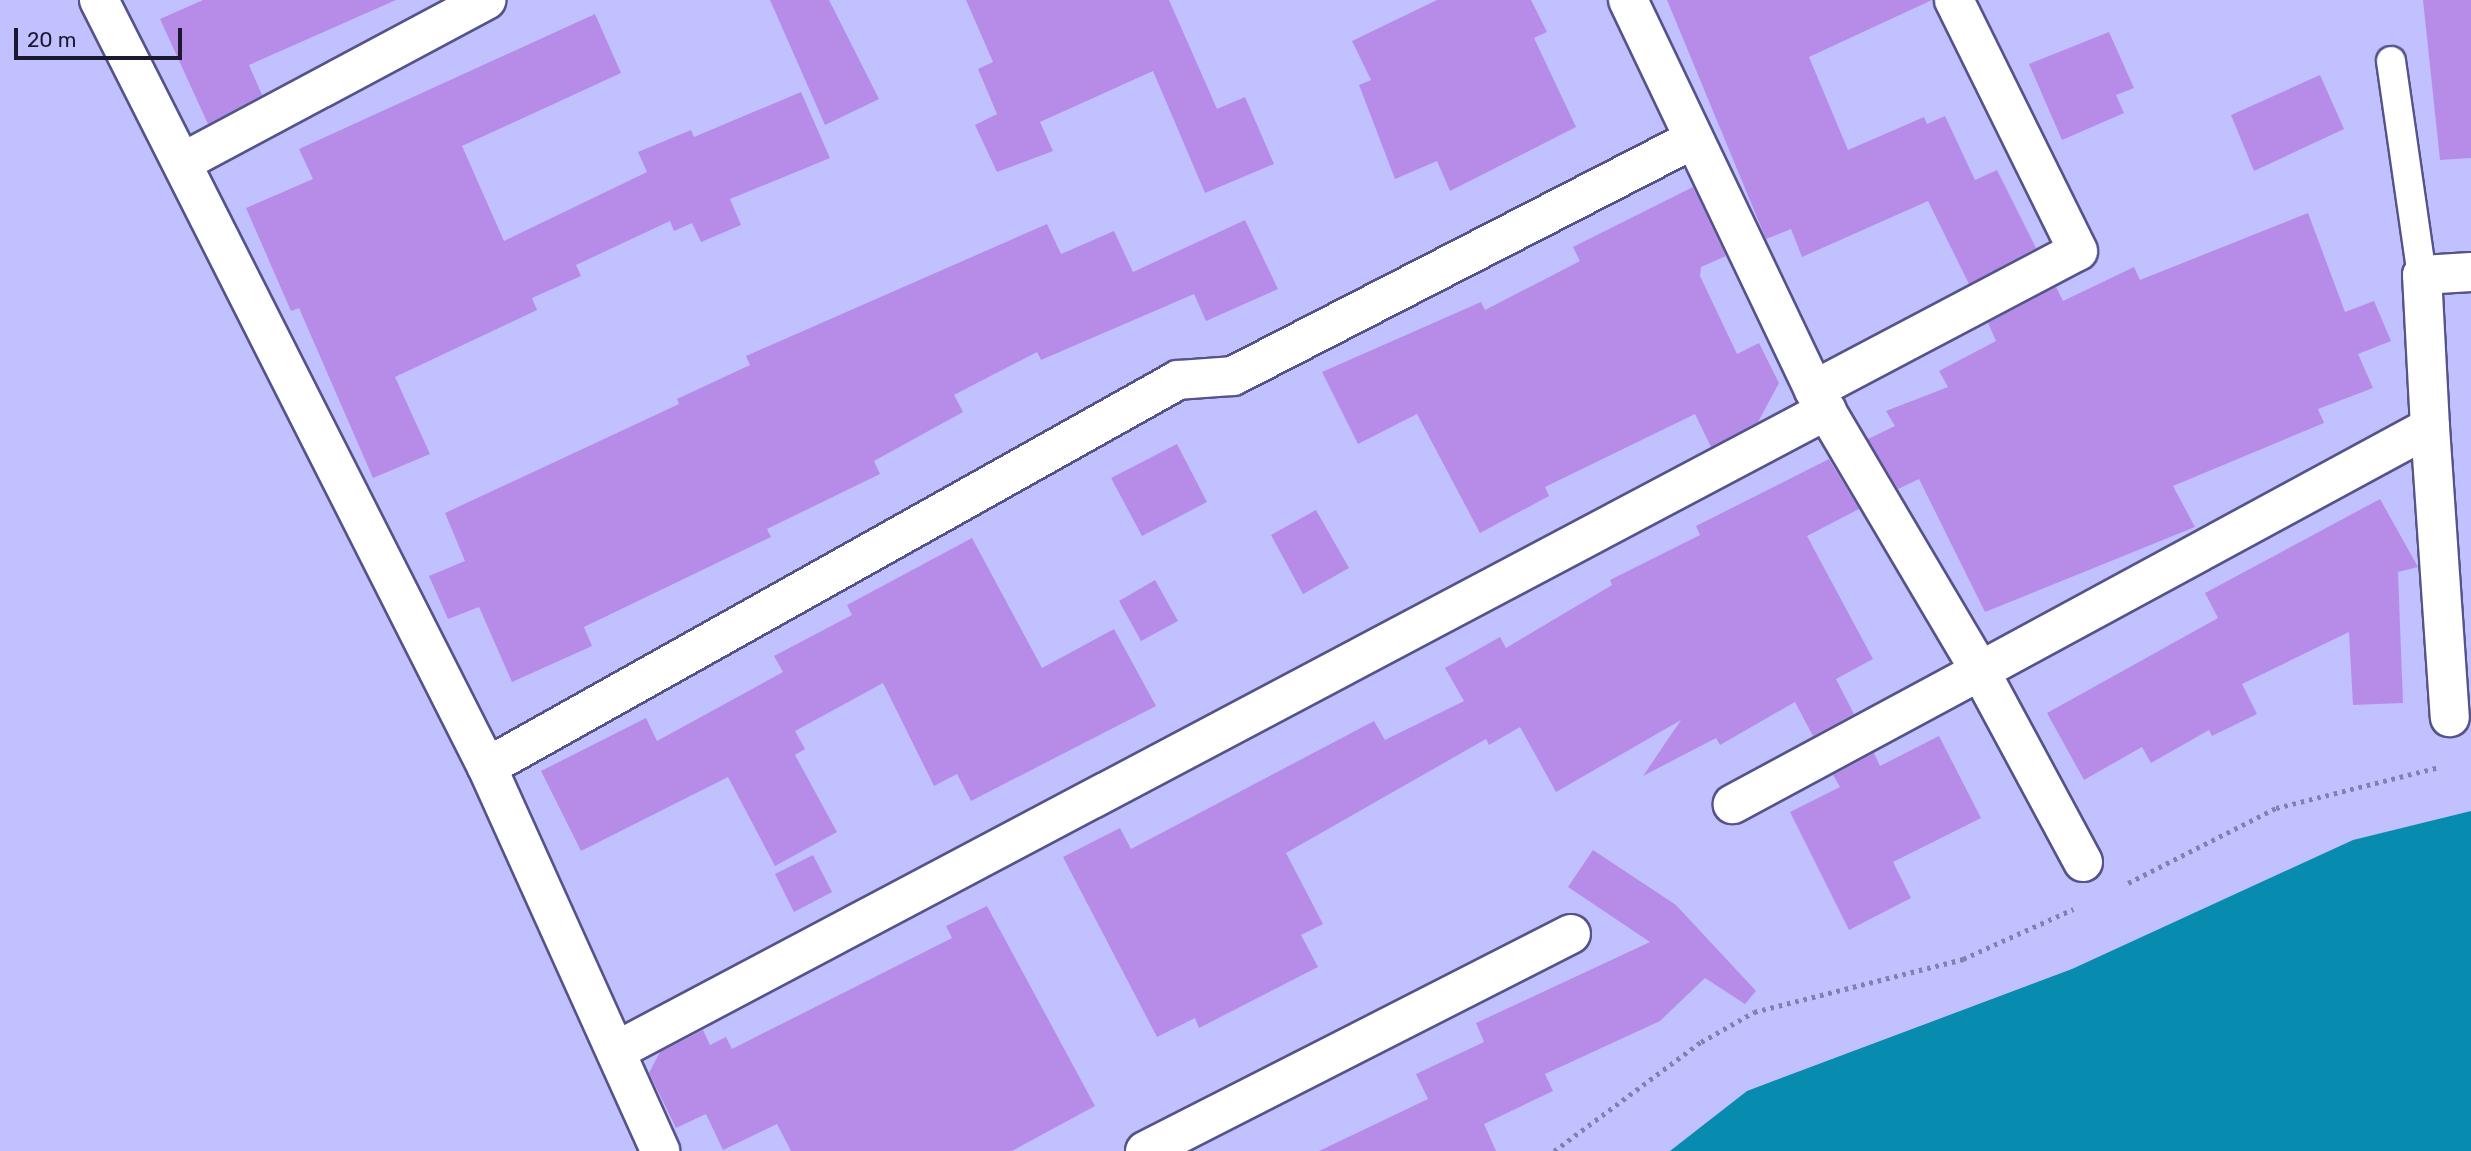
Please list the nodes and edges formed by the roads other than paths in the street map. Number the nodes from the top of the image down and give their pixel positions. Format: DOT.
graph roads {
  1 [pos="99,0"];
  2 [pos="487,0"];
  3 [pos="1628,0"];
  4 [pos="1954,0"];
  5 [pos="2391,61"];
  6 [pos="1694,139"];
  7 [pos="183,162"];
  8 [pos="2471,272"];
  9 [pos="2423,275"];
  10 [pos="1820,400"];
  11 [pos="2430,426"];
  12 [pos="1980,671"];
  13 [pos="2450,717"];
  14 [pos="487,767"];
  15 [pos="1733,804"];
  16 [pos="2083,862"];
  17 [pos="1571,934"];
  18 [pos="616,1051"];
  19 [pos="660,1151"];
  20 [pos="1145,1151"];
  1 -- 7 [label="street"];
  2 -- 7 [label="street"];
  3 -- 6 [label="street"];
  4 -- 10 [label="street"];
  5 -- 9 [label="lane"];
  6 -- 10 [label="street"];
  6 -- 14 [label="street"];
  7 -- 14 [label="street"];
  8 -- 9 [label="street"];
  9 -- 11 [label="street"];
  10 -- 12 [label="street"];
  10 -- 18 [label="street"];
  11 -- 12 [label="street"];
  11 -- 13 [label="street"];
  12 -- 15 [label="street"];
  12 -- 16 [label="street"];
  14 -- 18 [label="street"];
  17 -- 20 [label="street"];
  18 -- 19 [label="street"];
}
